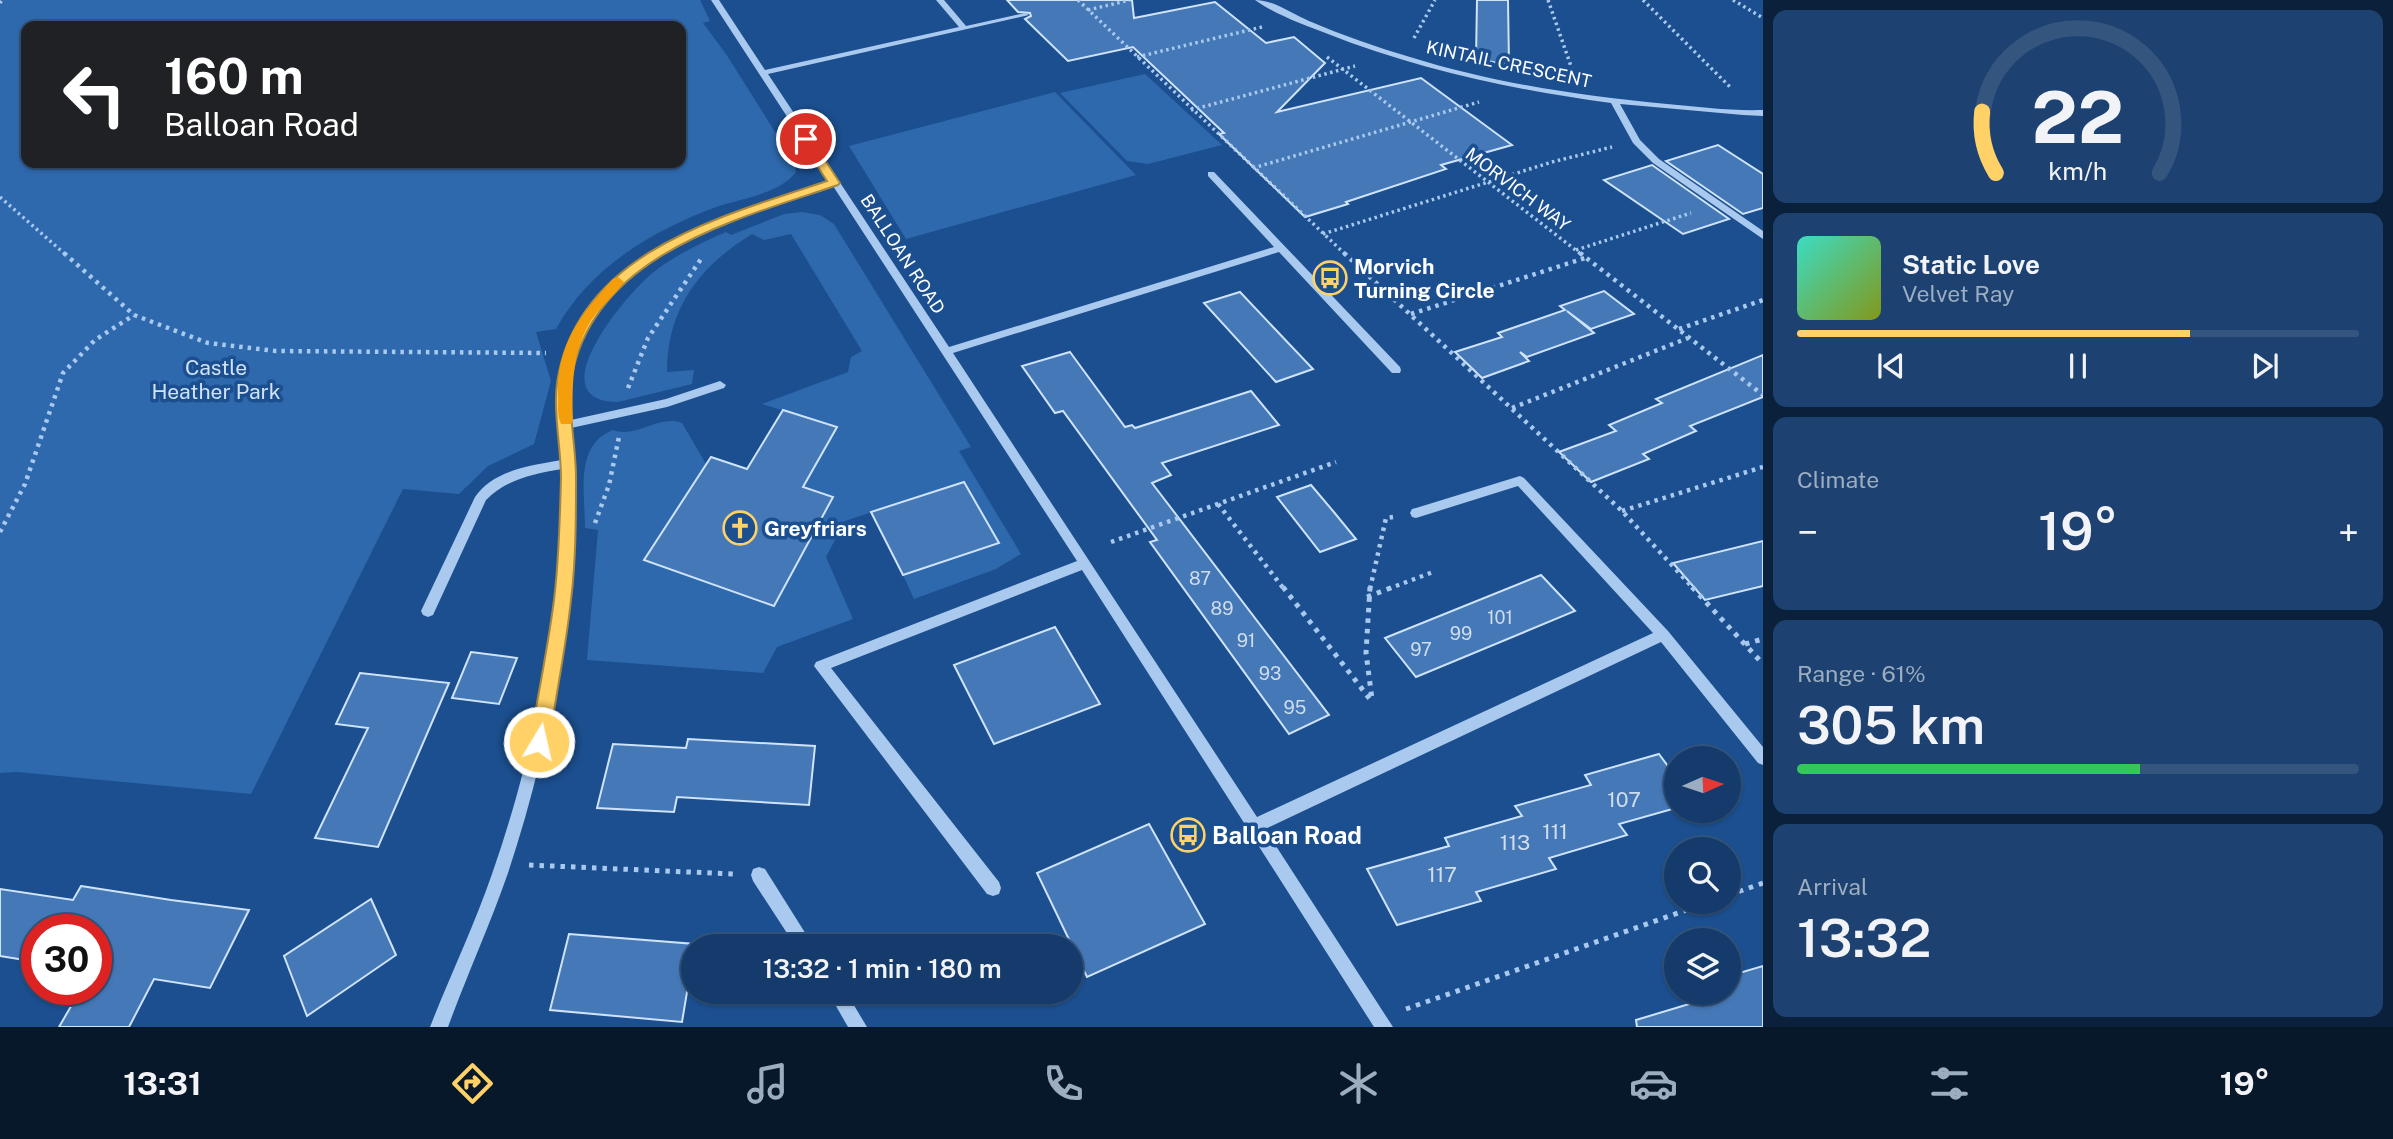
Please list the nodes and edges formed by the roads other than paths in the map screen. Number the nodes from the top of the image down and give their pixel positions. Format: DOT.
graph roads {
  1 [pos="715,0"];
  2 [pos="940,0"];
  3 [pos="1260,0"];
  4 [pos="1026,15"];
  5 [pos="964,28"];
  6 [pos="763,73"];
  7 [pos="1614,102"];
  8 [pos="1760,113"];
  9 [pos="1211,174"];
  10 [pos="834,183"];
  11 [pos="1763,236"];
  12 [pos="1282,248"];
  13 [pos="945,352"];
  14 [pos="1396,370"];
  15 [pos="720,385"];
  16 [pos="566,425"];
  17 [pos="568,463"];
  18 [pos="1416,513"];
  19 [pos="1085,563"];
  20 [pos="428,611"];
  21 [pos="1663,635"];
  22 [pos="1763,758"];
  23 [pos="1253,827"];
  24 [pos="759,875"];
  25 [pos="993,888"];
  26 [pos="798,934"];
  27 [pos="843,1004"];
  28 [pos="1381,1023"];
  29 [pos="439,1027"];
  30 [pos="858,1027"];
  1 -- 6 [label="street, BALLOAN ROAD"];
  2 -- 5 [label="street"];
  3 -- 7 [label="street, KINTAIL CRESCENT"];
  4 -- 5 [label="street"];
  5 -- 6 [label="street"];
  6 -- 10 [label="street, BALLOAN ROAD"];
  7 -- 8 [label="street, KINTAIL CRESCENT"];
  7 -- 11 [label="street"];
  9 -- 12 [label="street"];
  10 -- 13 [label="street, BALLOAN ROAD"];
  10 -- 16 [label="street"];
  12 -- 13 [label="street"];
  12 -- 14 [label="street"];
  13 -- 19 [label="street, BALLOAN ROAD"];
  15 -- 16 [label="lane"];
  16 -- 17 [label="street"];
  17 -- 20 [label="street"];
  17 -- 29 [label="street"];
  18 -- 21 [label="street"];
  19 -- 23 [label="street, BALLOAN ROAD"];
  19 -- 25 [label="street"];
  21 -- 22 [label="street"];
  21 -- 23 [label="street"];
  23 -- 28 [label="street, BALLOAN ROAD"];
  24 -- 26 [label="street"];
  27 -- 30 [label="street"];
}
